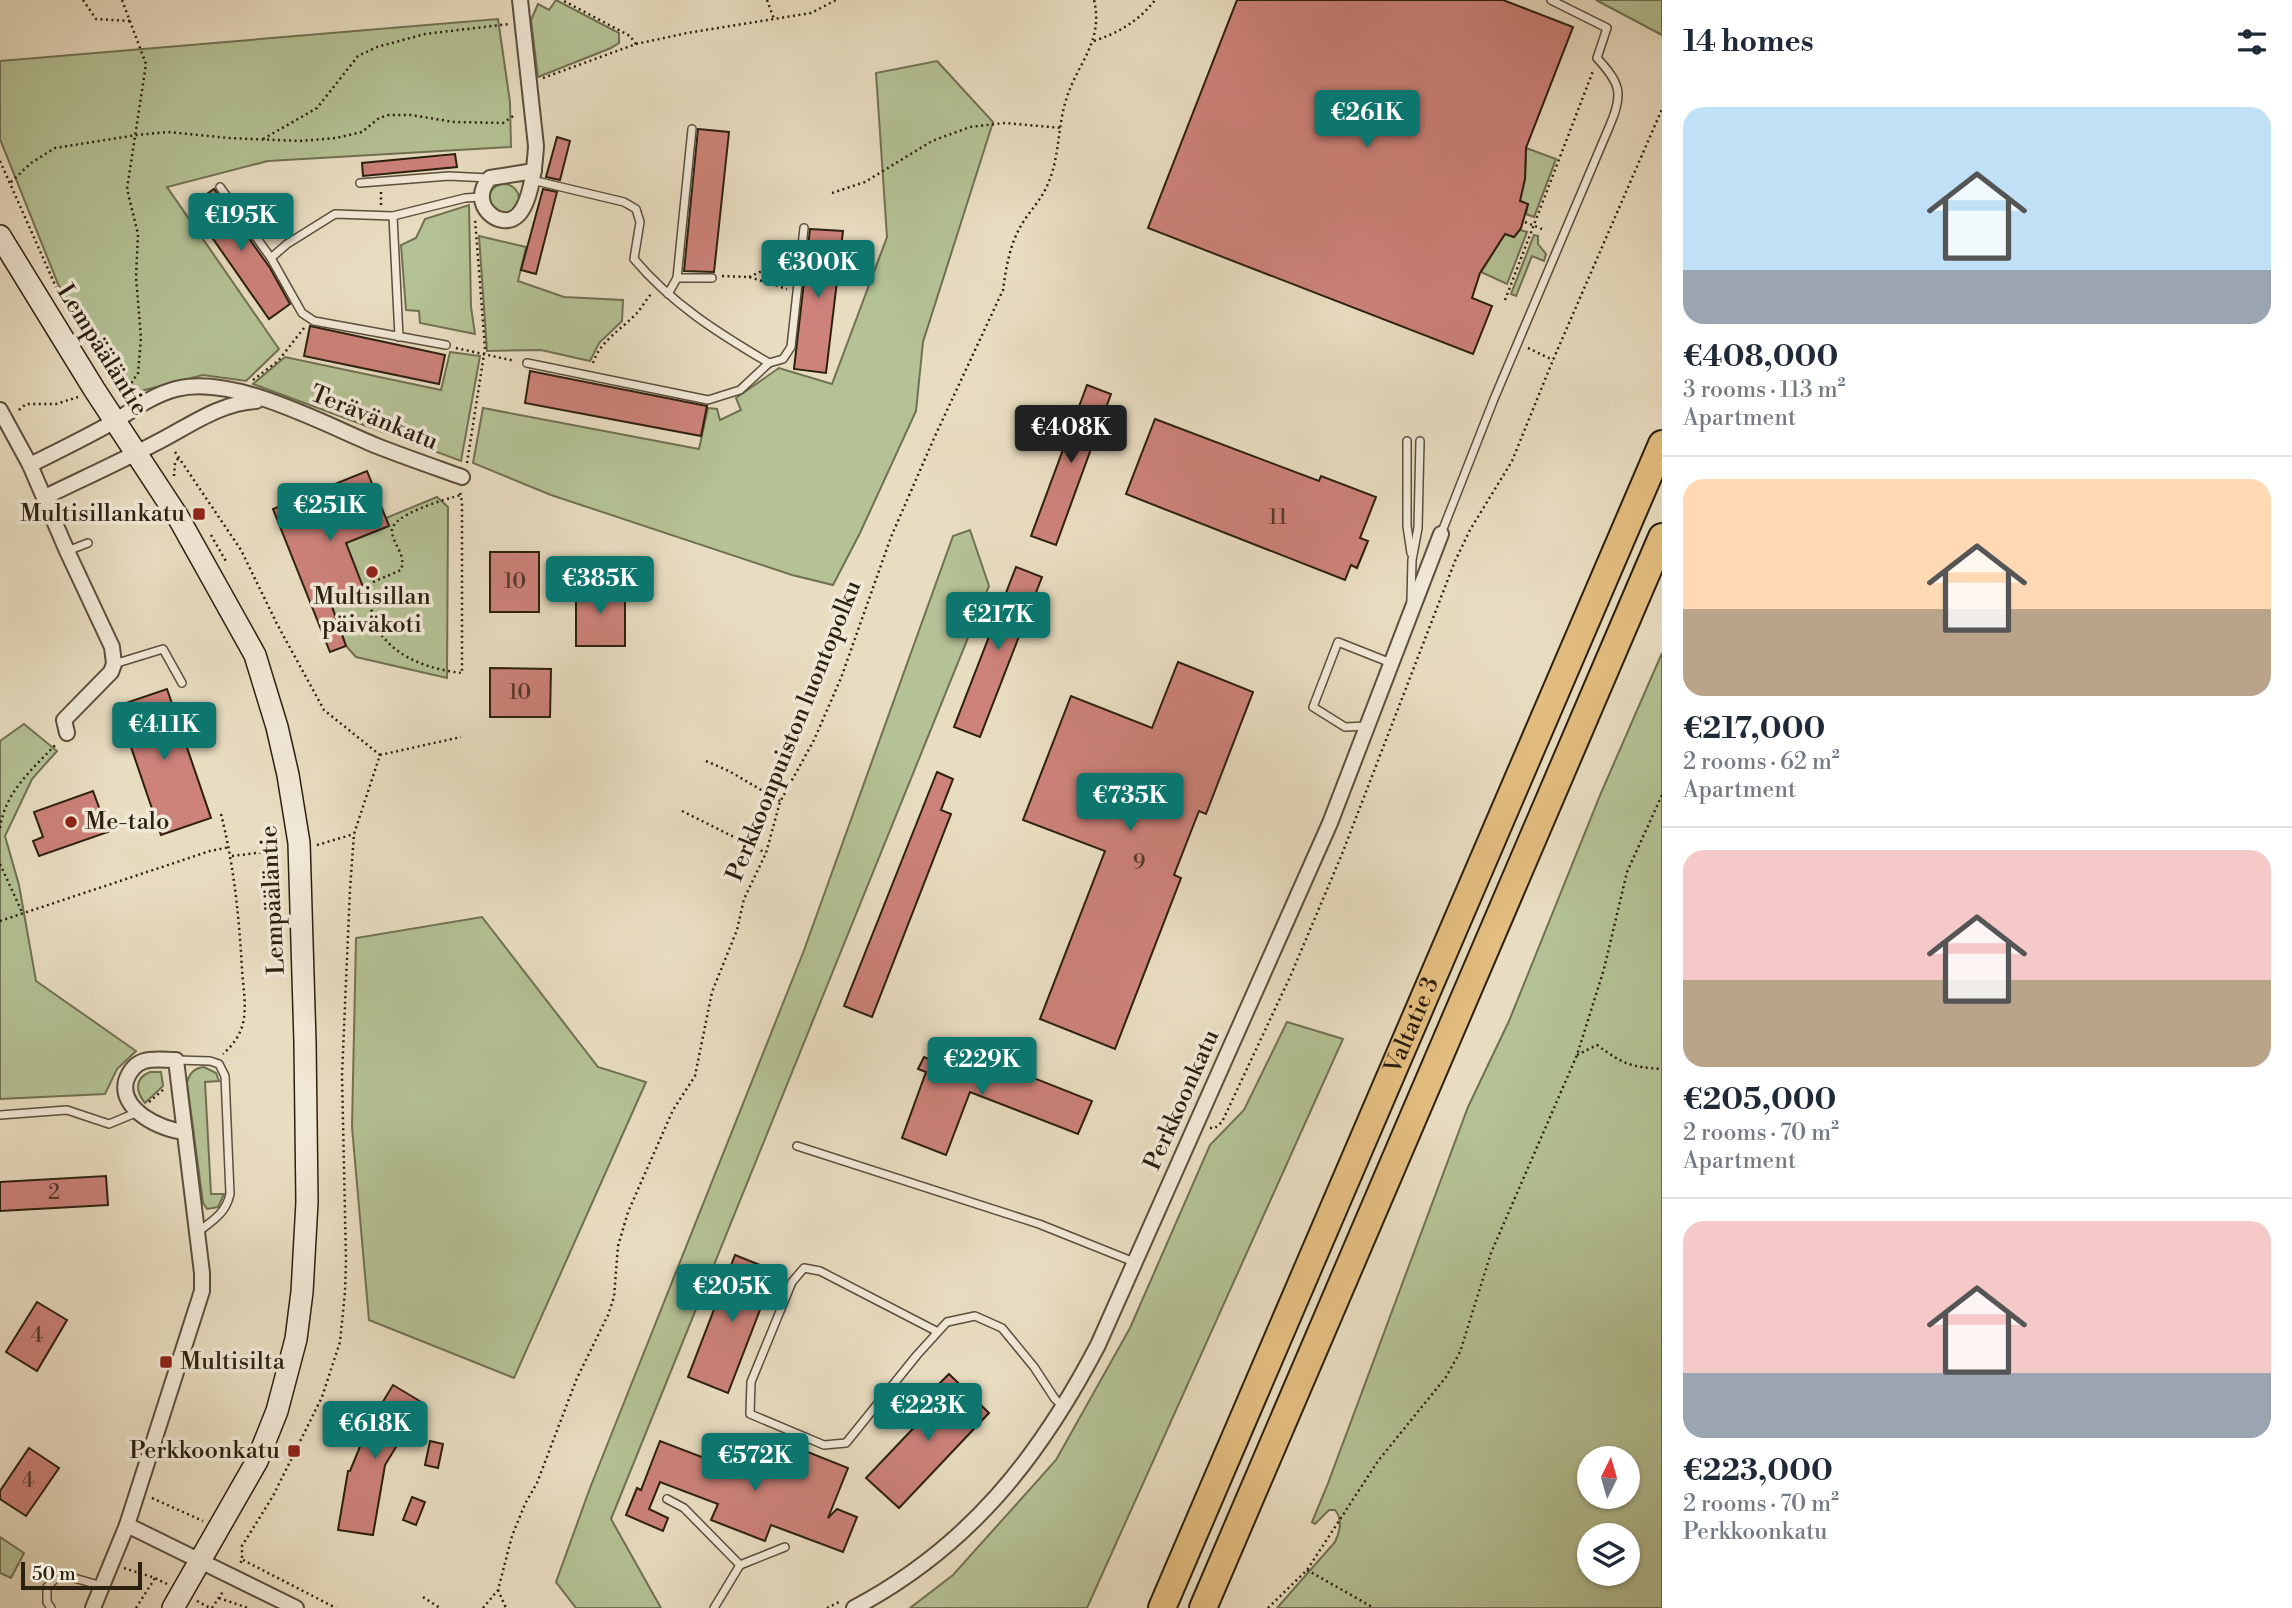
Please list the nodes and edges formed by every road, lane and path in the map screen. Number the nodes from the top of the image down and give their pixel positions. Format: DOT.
graph roads {
  1 [pos="83,0"];
  2 [pos="122,0"];
  3 [pos="520,0"];
  4 [pos="562,0"];
  5 [pos="767,0"];
  6 [pos="836,0"];
  7 [pos="1094,0"];
  8 [pos="1155,0"];
  9 [pos="1551,0"];
  10 [pos="774,19"];
  11 [pos="130,21"];
  12 [pos="523,23"];
  13 [pos="1094,41"];
  14 [pos="636,44"];
  15 [pos="1597,58"];
  16 [pos="530,82"];
  17 [pos="1662,109"];
  18 [pos="517,114"];
  19 [pos="1062,128"];
  20 [pos="692,129"];
  21 [pos="137,135"];
  22 [pos="261,140"];
  23 [pos="0,161"];
  24 [pos="533,175"];
  25 [pos="489,178"];
  26 [pos="381,181"];
  27 [pos="10,183"];
  28 [pos="360,183"];
  29 [pos="220,187"];
  30 [pos="832,193"];
  31 [pos="482,202"];
  32 [pos="381,216"];
  33 [pos="393,216"];
  34 [pos="1525,222"];
  35 [pos="1535,226"];
  36 [pos="804,228"];
  37 [pos="1542,229"];
  38 [pos="0,236"];
  39 [pos="801,253"];
  40 [pos="271,258"];
  41 [pos="728,275"];
  42 [pos="749,276"];
  43 [pos="677,278"];
  44 [pos="712,278"];
  45 [pos="657,286"];
  46 [pos="797,293"];
  47 [pos="668,294"];
  48 [pos="1505,300"];
  49 [pos="307,324"];
  50 [pos="400,337"];
  51 [pos="1518,344"];
  52 [pos="446,345"];
  53 [pos="484,354"];
  54 [pos="1553,360"];
  55 [pos="527,363"];
  56 [pos="769,363"];
  57 [pos="588,376"];
  58 [pos="127,391"];
  59 [pos="245,394"];
  60 [pos="81,396"];
  61 [pos="268,401"];
  62 [pos="140,404"];
  63 [pos="0,410"];
  64 [pos="19,410"];
  65 [pos="116,421"];
  66 [pos="164,439"];
  67 [pos="1407,441"];
  68 [pos="1420,441"];
  69 [pos="1662,444"];
  70 [pos="136,453"];
  71 [pos="179,457"];
  72 [pos="30,465"];
  73 [pos="462,477"];
  74 [pos="174,479"];
  75 [pos="461,495"];
  76 [pos="45,497"];
  77 [pos="146,497"];
  78 [pos="127,524"];
  79 [pos="1441,534"];
  80 [pos="1662,537"];
  81 [pos="88,543"];
  82 [pos="67,551"];
  83 [pos="1412,560"];
  84 [pos="1410,612"];
  85 [pos="114,664"];
  86 [pos="1391,664"];
  87 [pos="182,683"];
  88 [pos="1367,726"];
  89 [pos="67,733"];
  90 [pos="461,737"];
  91 [pos="380,755"];
  92 [pos="706,761"];
  93 [pos="1662,795"];
  94 [pos="780,802"];
  95 [pos="682,811"];
  96 [pos="221,814"];
  97 [pos="0,828"];
  98 [pos="354,834"];
  99 [pos="313,846"];
  100 [pos="230,847"];
  101 [pos="284,850"];
  102 [pos="766,853"];
  103 [pos="232,856"];
  104 [pos="0,864"];
  105 [pos="22,913"];
  106 [pos="0,921"];
  107 [pos="233,1045"];
  108 [pos="1577,1055"];
  109 [pos="176,1060"];
  110 [pos="1662,1069"];
  111 [pos="167,1100"];
  112 [pos="139,1111"];
  113 [pos="0,1115"];
  114 [pos="1207,1128"];
  115 [pos="185,1132"];
  116 [pos="797,1146"];
  117 [pos="197,1232"];
  118 [pos="1135,1263"];
  119 [pos="938,1332"];
  120 [pos="1065,1407"];
  121 [pos="137,1491"];
  122 [pos="667,1499"];
  123 [pos="127,1525"];
  124 [pos="220,1527"];
  125 [pos="247,1539"];
  126 [pos="785,1547"];
  127 [pos="201,1562"];
  128 [pos="112,1564"];
  129 [pos="740,1565"];
  130 [pos="1307,1570"];
  131 [pos="155,1577"];
  132 [pos="103,1586"];
  133 [pos="498,1590"];
  134 [pos="423,1597"];
  135 [pos="178,1600"];
  136 [pos="51,1608"];
  137 [pos="93,1608"];
  138 [pos="136,1608"];
  139 [pos="211,1608"];
  140 [pos="248,1608"];
  141 [pos="296,1608"];
  142 [pos="336,1608"];
  143 [pos="440,1608"];
  144 [pos="483,1608"];
  145 [pos="506,1608"];
  146 [pos="714,1608"];
  147 [pos="855,1608"];
  148 [pos="1163,1608"];
  149 [pos="1203,1608"];
  150 [pos="1268,1608"];
  151 [pos="1374,1608"];
  1 -- 11 [label="path"];
  2 -- 11 [label="path"];
  3 -- 12 [label="street"];
  4 -- 14 [label="path"];
  5 -- 10 [label="path"];
  6 -- 10 [label="path"];
  7 -- 13 [label="path, Perkkoonpuiston luontopolku"];
  8 -- 13 [label="path"];
  9 -- 15 [label="lane"];
  10 -- 14 [label="path"];
  11 -- 21 [label="path"];
  12 -- 16 [label="street"];
  12 -- 22 [label="path"];
  13 -- 19 [label="path, Perkkoonpuiston luontopolku"];
  14 -- 16 [label="path"];
  15 -- 35 [label="path"];
  15 -- 51 [label="lane"];
  16 -- 24 [label="street"];
  17 -- 54 [label="path"];
  18 -- 22 [label="path"];
  19 -- 30 [label="path"];
  19 -- 94 [label="path, Perkkoonpuiston luontopolku"];
  20 -- 43 [label="lane"];
  21 -- 22 [label="path"];
  21 -- 27 [label="path"];
  21 -- 58 [label="path"];
  23 -- 27 [label="path"];
  24 -- 25 [label="street"];
  24 -- 31 [label="street"];
  24 -- 45 [label="lane"];
  25 -- 26 [label="lane"];
  25 -- 31 [label="street"];
  26 -- 28 [label="lane"];
  26 -- 32 [label="path"];
  27 -- 58 [label="path"];
  29 -- 40 [label="lane"];
  31 -- 33 [label="lane"];
  31 -- 53 [label="path"];
  32 -- 33 [label="lane"];
  32 -- 40 [label="lane"];
  33 -- 50 [label="lane"];
  34 -- 35 [label="path"];
  35 -- 37 [label="path"];
  35 -- 48 [label="path"];
  36 -- 39 [label="lane"];
  38 -- 65 [label="main road, Lempääläntie"];
  39 -- 42 [label="path"];
  39 -- 46 [label="lane"];
  40 -- 50 [label="lane"];
  41 -- 42 [label="path"];
  42 -- 46 [label="path"];
  43 -- 44 [label="lane"];
  43 -- 47 [label="lane"];
  45 -- 47 [label="lane"];
  45 -- 57 [label="path"];
  46 -- 56 [label="lane"];
  47 -- 56 [label="lane"];
  49 -- 59 [label="path"];
  50 -- 52 [label="lane"];
  51 -- 54 [label="path"];
  51 -- 79 [label="lane"];
  52 -- 53 [label="path"];
  53 -- 55 [label="path"];
  53 -- 73 [label="path"];
  54 -- 114 [label="path"];
  55 -- 57 [label="lane"];
  56 -- 57 [label="lane"];
  58 -- 62 [label="path"];
  59 -- 61 [label="street, Terävänkatu"];
  59 -- 62 [label="street, Terävänkatu"];
  60 -- 64 [label="path"];
  61 -- 66 [label="street, Terävänkatu"];
  61 -- 73 [label="street, Terävänkatu"];
  62 -- 65 [label="street, Terävänkatu"];
  63 -- 72 [label="street"];
  65 -- 70 [label="main road, Lempääläntie"];
  65 -- 72 [label="street"];
  66 -- 70 [label="street, Terävänkatu"];
  66 -- 71 [label="path"];
  67 -- 83 [label="lane"];
  68 -- 83 [label="lane"];
  69 -- 148 [label="highway, Valtatie 3"];
  70 -- 76 [label="street"];
  70 -- 124 [label="main road, Lempääläntie"];
  71 -- 74 [label="path"];
  71 -- 91 [label="path"];
  72 -- 76 [label="street"];
  73 -- 75 [label="path"];
  75 -- 75 [label="path"];
  76 -- 82 [label="street"];
  77 -- 78 [label="path"];
  79 -- 84 [label="street, Perkkoonkatu"];
  80 -- 149 [label="highway, Valtatie 3"];
  81 -- 82 [label="lane"];
  82 -- 85 [label="street"];
  83 -- 84 [label="lane"];
  84 -- 86 [label="street, Perkkoonkatu"];
  85 -- 87 [label="lane"];
  85 -- 89 [label="street"];
  86 -- 88 [label="street, Perkkoonkatu"];
  86 -- 88 [label="lane"];
  88 -- 118 [label="street, Perkkoonkatu"];
  89 -- 97 [label="path"];
  90 -- 91 [label="path"];
  91 -- 98 [label="path"];
  92 -- 94 [label="path"];
  93 -- 108 [label="path"];
  94 -- 102 [label="path, Perkkoonpuiston luontopolku"];
  95 -- 102 [label="path"];
  96 -- 100 [label="path"];
  98 -- 99 [label="path"];
  98 -- 125 [label="path"];
  100 -- 103 [label="path"];
  100 -- 105 [label="path"];
  101 -- 103 [label="path"];
  102 -- 133 [label="path, Perkkoonpuiston luontopolku"];
  103 -- 107 [label="path"];
  104 -- 105 [label="path"];
  105 -- 106 [label="path"];
  108 -- 110 [label="path"];
  108 -- 130 [label="path"];
  109 -- 112 [label="street"];
  109 -- 115 [label="street"];
  109 -- 117 [label="lane"];
  111 -- 112 [label="path"];
  112 -- 113 [label="lane"];
  112 -- 115 [label="street"];
  115 -- 117 [label="street"];
  116 -- 118 [label="lane"];
  117 -- 121 [label="street"];
  118 -- 120 [label="street, Perkkoonkatu"];
  119 -- 119 [label="lane"];
  119 -- 120 [label="lane"];
  120 -- 147 [label="street, Perkkoonkatu"];
  121 -- 123 [label="street"];
  121 -- 124 [label="path"];
  122 -- 129 [label="lane"];
  123 -- 127 [label="street"];
  123 -- 128 [label="street"];
  124 -- 125 [label="path"];
  124 -- 127 [label="main road, Lempääläntie"];
  125 -- 142 [label="path"];
  126 -- 129 [label="lane"];
  127 -- 135 [label="main road, Lempääläntie"];
  127 -- 141 [label="street"];
  128 -- 131 [label="path"];
  128 -- 132 [label="street"];
  129 -- 146 [label="lane"];
  130 -- 150 [label="path"];
  130 -- 151 [label="path"];
  131 -- 135 [label="path"];
  131 -- 138 [label="path"];
  132 -- 136 [label="lane"];
  132 -- 137 [label="street"];
  133 -- 144 [label="path, Perkkoonpuiston luontopolku"];
  133 -- 145 [label="path"];
  134 -- 143 [label="path"];
  135 -- 139 [label="path"];
  139 -- 140 [label="path"];
}
